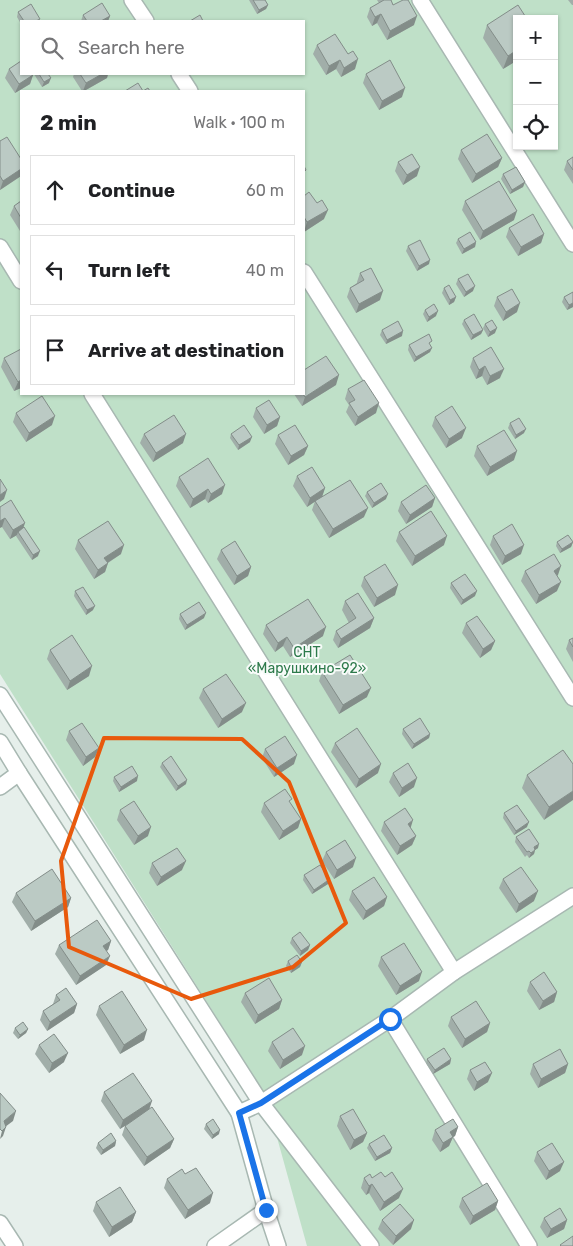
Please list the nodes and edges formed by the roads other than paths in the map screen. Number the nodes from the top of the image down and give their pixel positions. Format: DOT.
graph roads {
  1 [pos="132,0"];
  2 [pos="420,0"];
  3 [pos="145,20"];
  4 [pos="180,75"];
  5 [pos="189,90"];
  6 [pos="573,244"];
  7 [pos="0,247"];
  8 [pos="305,274"];
  9 [pos="20,279"];
  10 [pos="93,395"];
  11 [pos="0,695"];
  12 [pos="573,698"];
  13 [pos="0,742"];
  14 [pos="19,774"];
  15 [pos="0,787"];
  16 [pos="573,896"];
  17 [pos="454,972"];
  18 [pos="390,1019"];
  19 [pos="261,1103"];
  20 [pos="239,1113"];
  21 [pos="266,1210"];
  22 [pos="0,1223"];
  23 [pos="15,1246"];
  24 [pos="215,1246"];
  25 [pos="278,1246"];
  26 [pos="371,1246"];
  27 [pos="529,1246"];
  1 -- 3 [label="street"];
  2 -- 6 [label="street"];
  4 -- 5 [label="street"];
  7 -- 9 [label="street"];
  8 -- 12 [label="street"];
  10 -- 17 [label="street"];
  11 -- 19 [label="street"];
  13 -- 14 [label="street"];
  14 -- 15 [label="street"];
  14 -- 20 [label="street"];
  16 -- 17 [label="street"];
  17 -- 18 [label="street"];
  18 -- 19 [label="street"];
  18 -- 27 [label="street"];
  19 -- 20 [label="street"];
  19 -- 26 [label="street"];
  20 -- 21 [label="street"];
  21 -- 24 [label="street"];
  21 -- 25 [label="street"];
  22 -- 23 [label="street"];
}
